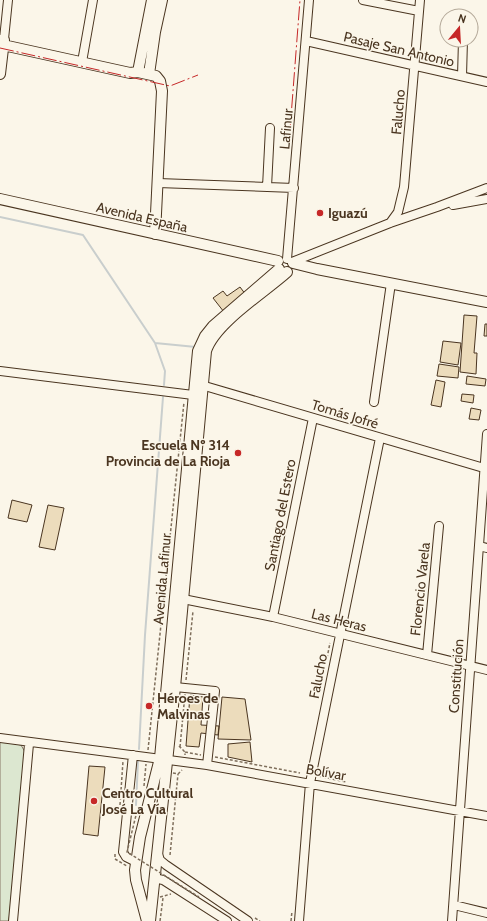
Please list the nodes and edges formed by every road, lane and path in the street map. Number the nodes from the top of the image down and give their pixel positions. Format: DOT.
graph roads {
  1 [pos="8,0"];
  2 [pos="93,0"];
  3 [pos="152,0"];
  4 [pos="162,0"];
  5 [pos="309,0"];
  6 [pos="362,0"];
  7 [pos="420,0"];
  8 [pos="419,11"];
  9 [pos="306,41"];
  10 [pos="2,42"];
  11 [pos="463,48"];
  12 [pos="83,59"];
  13 [pos="416,66"];
  14 [pos="138,72"];
  15 [pos="0,74"];
  16 [pos="149,74"];
  17 [pos="462,76"];
  18 [pos="487,82"];
  19 [pos="270,128"];
  20 [pos="158,182"];
  21 [pos="267,188"];
  22 [pos="294,188"];
  23 [pos="487,188"];
  24 [pos="0,199"];
  25 [pos="487,199"];
  26 [pos="437,207"];
  27 [pos="390,223"];
  28 [pos="155,234"];
  29 [pos="287,265"];
  30 [pos="391,283"];
  31 [pos="487,302"];
  32 [pos="0,371"];
  33 [pos="199,384"];
  34 [pos="189,395"];
  35 [pos="374,402"];
  36 [pos="313,418"];
  37 [pos="487,434"];
  38 [pos="380,438"];
  39 [pos="485,468"];
  40 [pos="439,526"];
  41 [pos="483,547"];
  42 [pos="183,600"];
  43 [pos="193,611"];
  44 [pos="273,617"];
  45 [pos="339,634"];
  46 [pos="427,655"];
  47 [pos="469,666"];
  48 [pos="487,670"];
  49 [pos="181,688"];
  50 [pos="0,738"];
  51 [pos="29,744"];
  52 [pos="180,747"];
  53 [pos="186,752"];
  54 [pos="147,756"];
  55 [pos="208,756"];
  56 [pos="133,757"];
  57 [pos="164,758"];
  58 [pos="207,765"];
  59 [pos="300,773"];
  60 [pos="178,774"];
  61 [pos="310,783"];
  62 [pos="143,791"];
  63 [pos="120,805"];
  64 [pos="137,811"];
  65 [pos="459,811"];
  66 [pos="139,813"];
  67 [pos="487,816"];
  68 [pos="160,834"];
  69 [pos="140,837"];
  70 [pos="116,852"];
  71 [pos="158,854"];
  72 [pos="170,854"];
  73 [pos="134,862"];
  74 [pos="154,878"];
  75 [pos="177,889"];
  76 [pos="152,896"];
  77 [pos="199,897"];
  78 [pos="163,898"];
  79 [pos="454,905"];
  80 [pos="487,913"];
  81 [pos="13,921"];
  82 [pos="147,921"];
  83 [pos="150,921"];
  84 [pos="160,921"];
  85 [pos="227,921"];
  86 [pos="248,921"];
  87 [pos="299,921"];
  88 [pos="452,921"];
  1 -- 10 [label="street"];
  2 -- 12 [label="street"];
  3 -- 14 [label="main road"];
  4 -- 16 [label="main road"];
  5 -- 9 [label="street, Lafinur"];
  6 -- 8 [label="street"];
  7 -- 8 [label="street, Falucho"];
  8 -- 13 [label="street, Falucho"];
  9 -- 13 [label="street, Pasaje San Antonio"];
  9 -- 22 [label="street, Lafinur"];
  10 -- 12 [label="main road"];
  10 -- 15 [label="main road"];
  11 -- 17 [label="street"];
  12 -- 14 [label="main road"];
  13 -- 17 [label="street, Pasaje San Antonio"];
  13 -- 27 [label="street, Falucho"];
  14 -- 16 [label="main road"];
  16 -- 20 [label="main road"];
  17 -- 18 [label="street, Pasaje San Antonio"];
  19 -- 21 [label="street"];
  20 -- 21 [label="street"];
  20 -- 28 [label="main road"];
  21 -- 22 [label="street"];
  22 -- 29 [label="street, Lafinur"];
  23 -- 26 [label="street"];
  24 -- 28 [label="main road, Avenida España"];
  25 -- 26 [label="street"];
  26 -- 27 [label="street"];
  27 -- 29 [label="street"];
  28 -- 29 [label="main road, Avenida España"];
  29 -- 30 [label="main road, Avenida España"];
  29 -- 33 [label="main road, Avenida Lafinur"];
  30 -- 31 [label="main road, Avenida España"];
  30 -- 35 [label="street"];
  32 -- 34 [label="street"];
  33 -- 34 [label="main road, Avenida Lafinur"];
  33 -- 36 [label="street, Tomás Jofré"];
  33 -- 42 [label="main road, Avenida Lafinur"];
  34 -- 54 [label="path"];
  34 -- 57 [label="main road, Avenida Lafinur"];
  36 -- 38 [label="street, Tomás Jofré"];
  36 -- 44 [label="street, Santiago del Estero"];
  37 -- 39 [label="street, Constitución"];
  38 -- 39 [label="street, Tomás Jofré"];
  38 -- 45 [label="street, Falucho"];
  39 -- 41 [label="street, Constitución"];
  40 -- 46 [label="street, Florencio Varela"];
  41 -- 47 [label="street, Constitución"];
  42 -- 44 [label="street, Las Heras"];
  42 -- 49 [label="main road, Avenida Lafinur"];
  43 -- 49 [label="path"];
  44 -- 45 [label="street, Las Heras"];
  45 -- 46 [label="street, Las Heras"];
  45 -- 61 [label="street, Falucho"];
  46 -- 47 [label="street, Las Heras"];
  47 -- 48 [label="street, Las Heras"];
  47 -- 65 [label="street, Constitución"];
  49 -- 52 [label="path"];
  49 -- 55 [label="street"];
  49 -- 57 [label="main road, Avenida Lafinur"];
  50 -- 51 [label="street, Bolívar"];
  51 -- 56 [label="street, Bolívar"];
  51 -- 81 [label="street"];
  53 -- 55 [label="path"];
  54 -- 56 [label="street, Bolívar"];
  54 -- 57 [label="street, Bolívar"];
  54 -- 62 [label="path"];
  55 -- 58 [label="street"];
  55 -- 59 [label="path"];
  56 -- 63 [label="path"];
  56 -- 73 [label="street"];
  57 -- 58 [label="street, Bolívar"];
  57 -- 68 [label="main road, Avenida Lafinur"];
  57 -- 69 [label="main road, Avenida Lafinur"];
  58 -- 61 [label="street, Bolívar"];
  60 -- 72 [label="path"];
  61 -- 65 [label="street, Bolívar"];
  61 -- 87 [label="street, Falucho"];
  64 -- 77 [label="path, bridge"];
  65 -- 67 [label="street, Bolívar"];
  65 -- 79 [label="street, Constitución"];
  66 -- 73 [label="path"];
  68 -- 69 [label="main road"];
  68 -- 71 [label="main road, Avenida Lafinur"];
  69 -- 73 [label="main road, Avenida Lafinur"];
  70 -- 73 [label="path"];
  71 -- 74 [label="main road, Avenida Lafinur"];
  71 -- 86 [label="street"];
  73 -- 74 [label="main road"];
  73 -- 82 [label="main road, Avenida Lafinur"];
  74 -- 75 [label="street"];
  74 -- 76 [label="main road, Avenida Lafinur"];
  75 -- 78 [label="path"];
  75 -- 85 [label="street"];
  76 -- 78 [label="path"];
  76 -- 83 [label="main road, Avenida Lafinur"];
  78 -- 84 [label="path"];
  79 -- 80 [label="street"];
  79 -- 88 [label="street, Constitución"];
}
